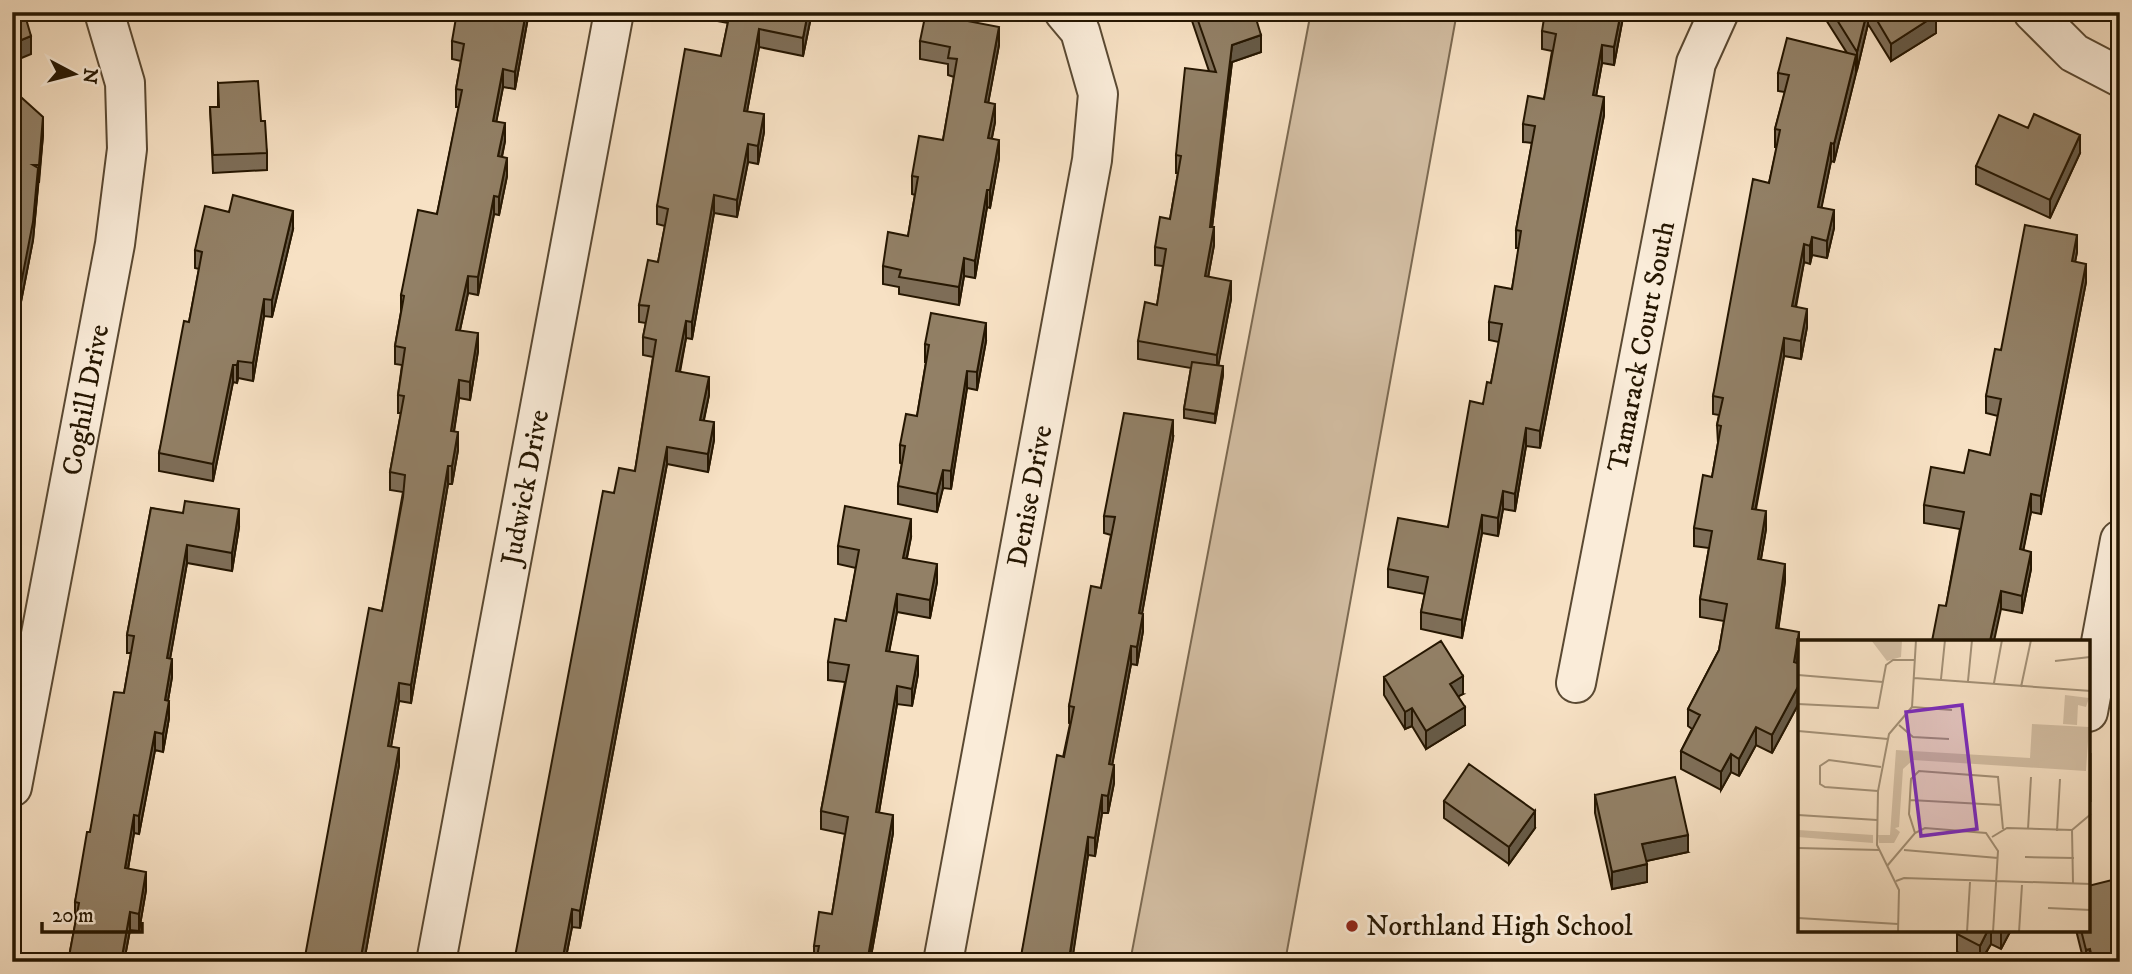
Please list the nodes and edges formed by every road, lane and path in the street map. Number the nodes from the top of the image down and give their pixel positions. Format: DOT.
graph roads {
  1 [pos="104,12"];
  2 [pos="614,12"];
  3 [pos="1719,12"];
  4 [pos="2033,12"];
  5 [pos="1072,22"];
  6 [pos="2120,77"];
  7 [pos="2120,540"];
  8 [pos="1576,683"];
  9 [pos="2090,701"];
  10 [pos="12,787"];
  11 [pos="436,962"];
  12 [pos="943,962"];
  1 -- 10 [label="street, Coghill Drive"];
  2 -- 11 [label="street, Judwick Drive"];
  3 -- 8 [label="street, Tamarack Court South"];
  4 -- 6 [label="street"];
  5 -- 12 [label="street, Denise Drive"];
  7 -- 9 [label="street"];
}
